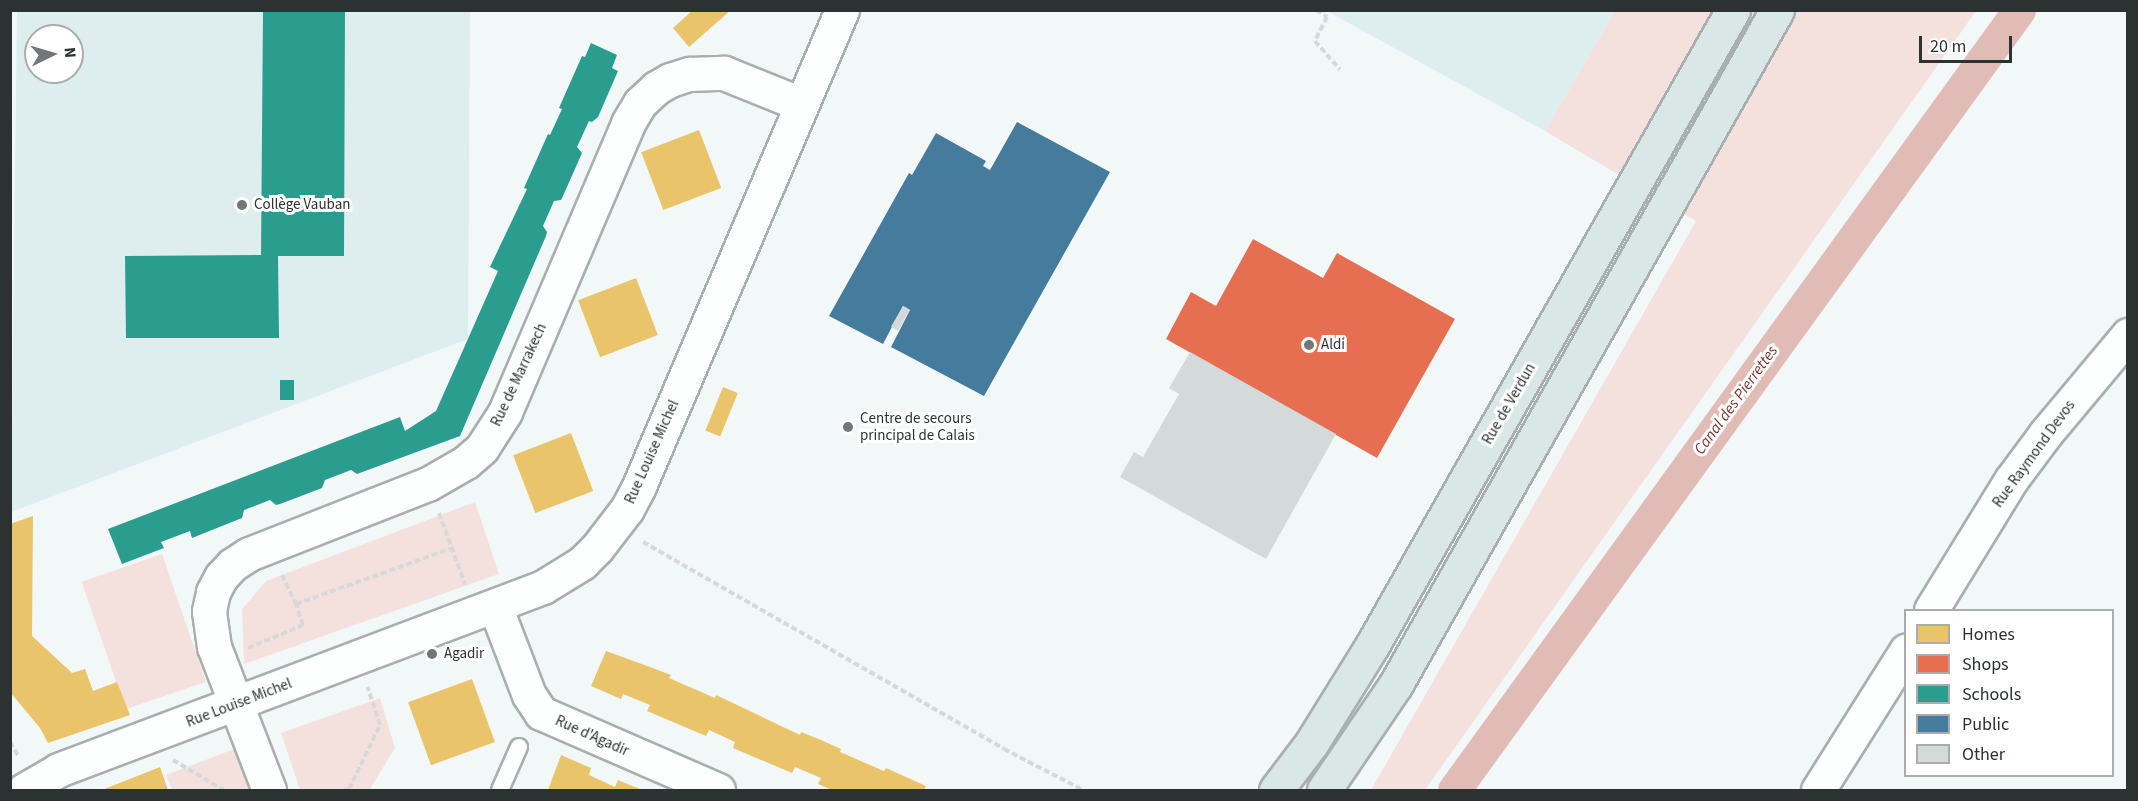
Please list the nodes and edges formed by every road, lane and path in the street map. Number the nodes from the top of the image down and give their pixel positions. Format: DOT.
graph roads {
  1 [pos="842,10"];
  2 [pos="1316,10"];
  3 [pos="1733,10"];
  4 [pos="1777,10"];
  5 [pos="1340,70"];
  6 [pos="801,104"];
  7 [pos="2127,335"];
  8 [pos="428,484"];
  9 [pos="637,539"];
  10 [pos="452,548"];
  11 [pos="1931,609"];
  12 [pos="486,610"];
  13 [pos="1904,653"];
  14 [pos="220,660"];
  15 [pos="367,683"];
  16 [pos="236,704"];
  17 [pos="519,747"];
  18 [pos="180,754"];
  19 [pos="58,770"];
  20 [pos="10,772"];
  21 [pos="24,790"];
  22 [pos="224,790"];
  23 [pos="269,790"];
  24 [pos="344,790"];
  25 [pos="500,790"];
  26 [pos="718,790"];
  27 [pos="1083,790"];
  28 [pos="1276,790"];
  29 [pos="1324,790"];
  30 [pos="1818,790"];
  1 -- 6 [label="street, Rue Louise Michel"];
  2 -- 5 [label="path"];
  3 -- 28 [label="main road, Rue de Verdun"];
  4 -- 29 [label="main road"];
  6 -- 8 [label="street, Rue de Marrakech"];
  6 -- 12 [label="street, Rue Louise Michel"];
  7 -- 11 [label="street, Rue Raymond Devos"];
  8 -- 10 [label="path"];
  8 -- 14 [label="street, Rue de Marrakech"];
  9 -- 27 [label="path"];
  10 -- 12 [label="path"];
  10 -- 14 [label="path"];
  12 -- 16 [label="street, Rue Louise Michel"];
  12 -- 26 [label="street, Rue d'Agadir"];
  13 -- 30 [label="street"];
  14 -- 16 [label="street, Rue de Marrakech"];
  15 -- 24 [label="path"];
  16 -- 19 [label="street, Rue Louise Michel"];
  16 -- 23 [label="street"];
  17 -- 25 [label="lane"];
  18 -- 22 [label="path"];
  19 -- 20 [label="street, Rue Louise Michel"];
  19 -- 21 [label="street, Rue Louise Michel"];
}
